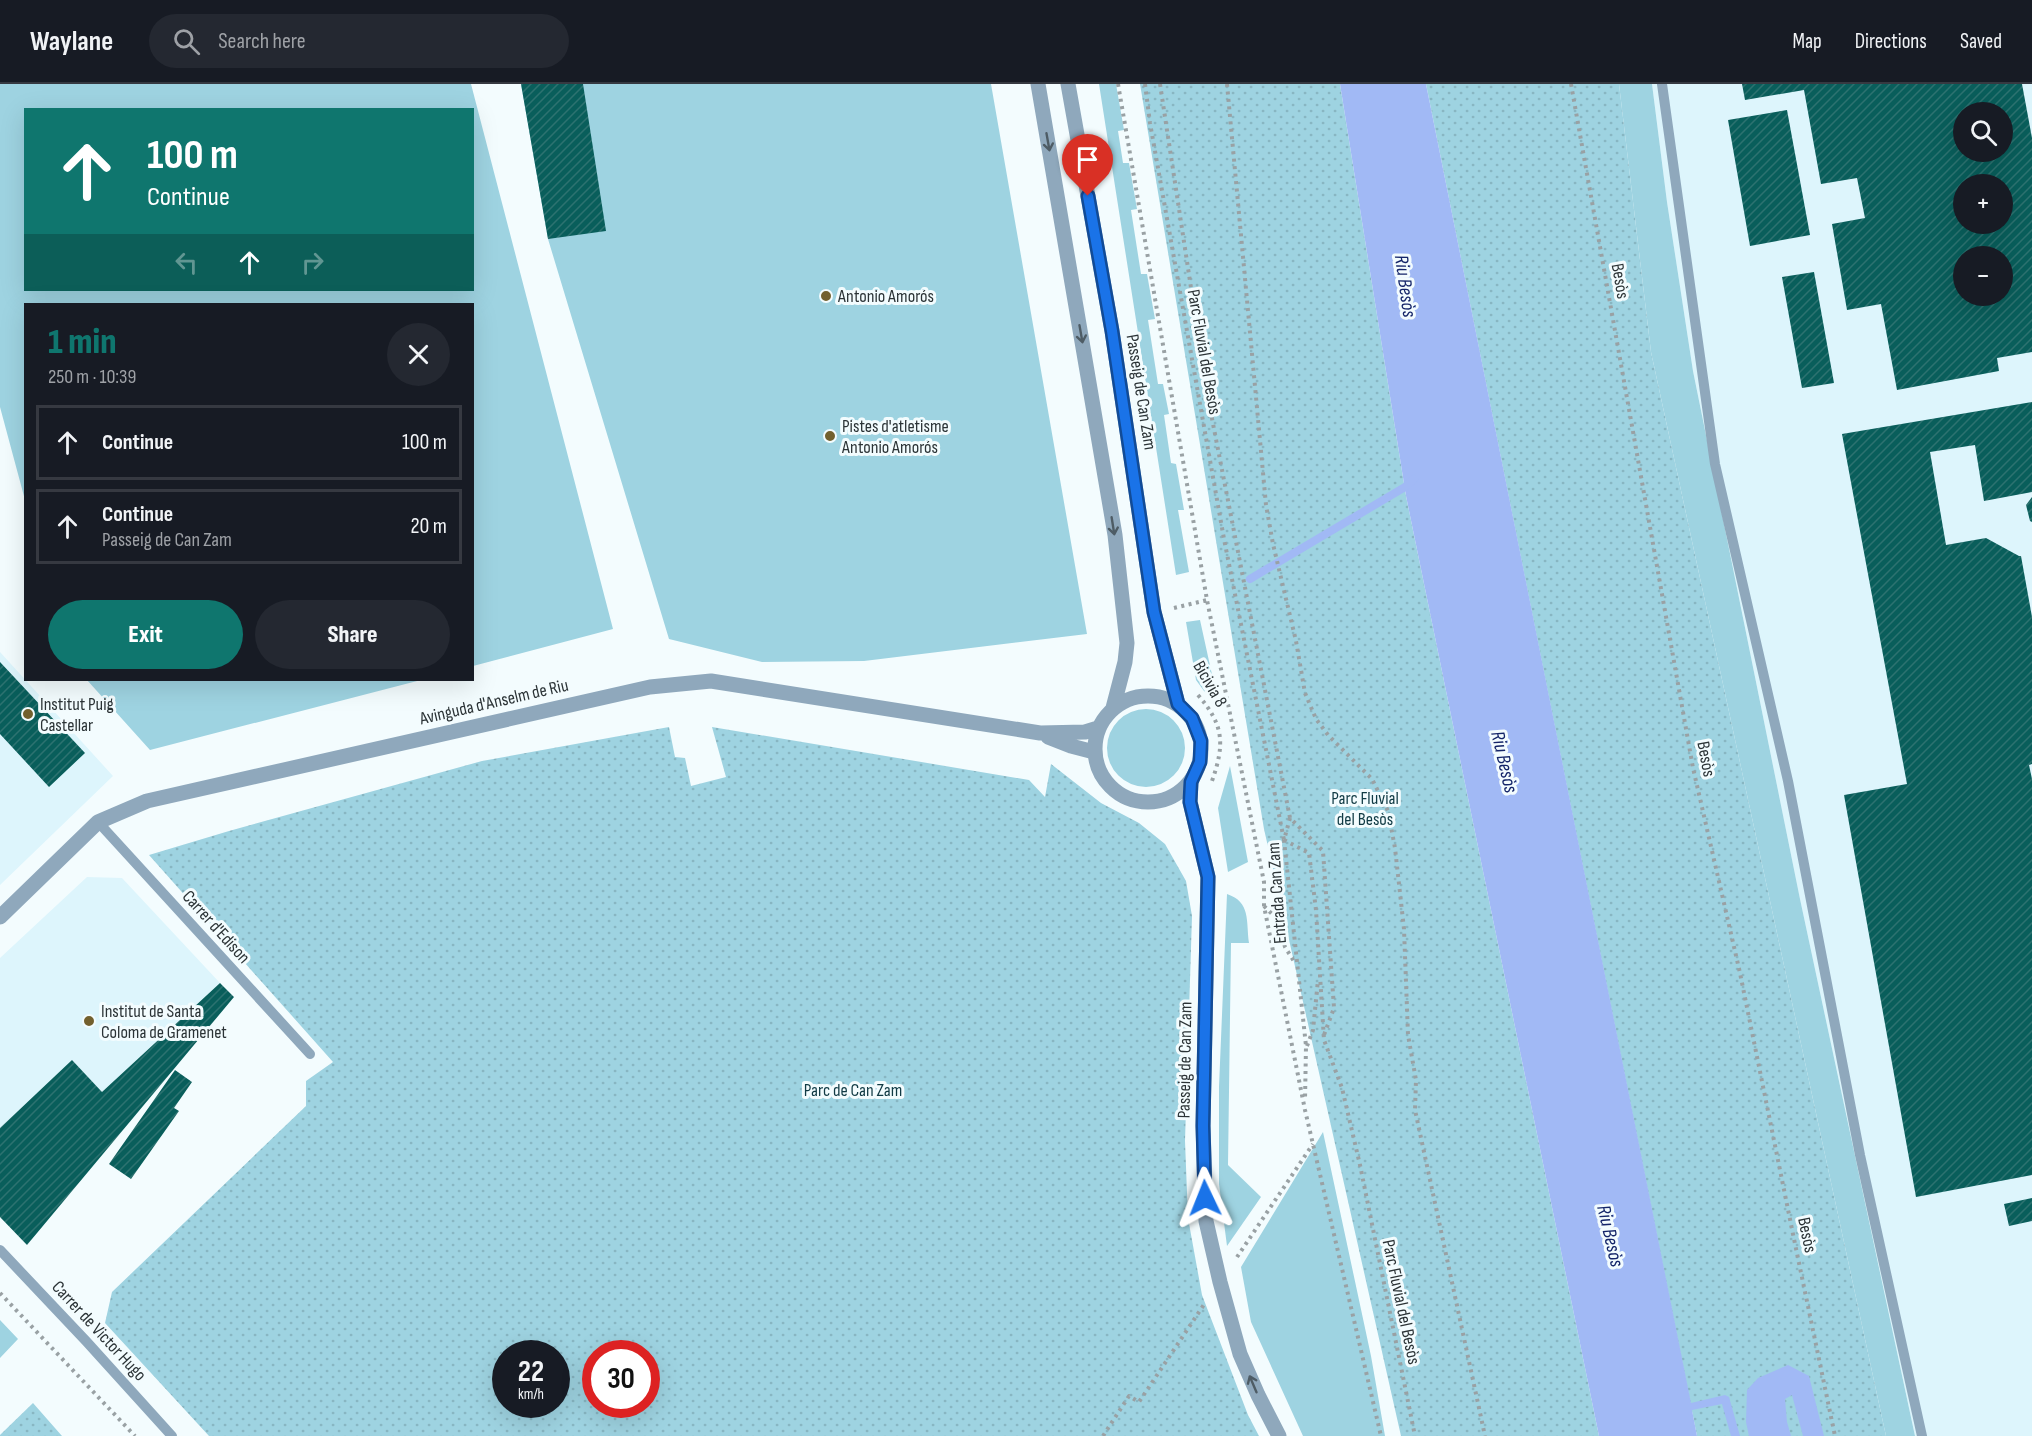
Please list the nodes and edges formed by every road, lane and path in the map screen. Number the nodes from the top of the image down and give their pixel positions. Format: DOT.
graph roads {
  1 [pos="1038,84"];
  2 [pos="1068,84"];
  3 [pos="1118,84"];
  4 [pos="1145,84"];
  5 [pos="1160,84"];
  6 [pos="1227,84"];
  7 [pos="1571,84"];
  8 [pos="1662,84"];
  9 [pos="1207,600"];
  10 [pos="1171,609"];
  11 [pos="1194,690"];
  12 [pos="1178,704"];
  13 [pos="1113,708"];
  14 [pos="1098,728"];
  15 [pos="1040,733"];
  16 [pos="1094,752"];
  17 [pos="1191,782"];
  18 [pos="1211,783"];
  19 [pos="1290,818"];
  20 [pos="98,822"];
  21 [pos="1284,840"];
  22 [pos="1264,906"];
  23 [pos="0,917"];
  24 [pos="1297,967"];
  25 [pos="1320,973"];
  26 [pos="1324,1035"];
  27 [pos="1306,1046"];
  28 [pos="309,1054"];
  29 [pos="1305,1110"];
  30 [pos="1313,1143"];
  31 [pos="0,1250"];
  32 [pos="1233,1262"];
  33 [pos="0,1293"];
  34 [pos="1208,1300"];
  35 [pos="135,1436"];
  36 [pos="172,1436"];
  37 [pos="1103,1436"];
  38 [pos="1279,1436"];
  39 [pos="1381,1436"];
  40 [pos="1415,1436"];
  41 [pos="1485,1436"];
  42 [pos="1835,1436"];
  43 [pos="1922,1436"];
  1 -- 13 [label="street, one-way"];
  2 -- 12 [label="street, Passeig de Can Zam"];
  3 -- 9 [label="path"];
  4 -- 21 [label="path, Parc Fluvial del Besòs"];
  5 -- 19 [label="path, Parc Fluvial del Besòs"];
  6 -- 41 [label="path"];
  7 -- 42 [label="path, Besòs"];
  8 -- 43 [label="lane"];
  9 -- 10 [label="path"];
  9 -- 22 [label="path"];
  11 -- 18 [label="path, Bicivia 8"];
  12 -- 13 [label="street"];
  12 -- 17 [label="street"];
  13 -- 14 [label="street"];
  14 -- 15 [label="street, Avinguda d'Anselm de Riu"];
  14 -- 16 [label="street"];
  15 -- 16 [label="street, Avinguda d'Anselm de Riu"];
  15 -- 20 [label="street, Avinguda d'Anselm de Riu"];
  16 -- 17 [label="street"];
  38 -- 17 [label="street, Passeig de Can Zam, one-way"];
  19 -- 21 [label="path, Entrada Can Zam"];
  19 -- 26 [label="path"];
  20 -- 23 [label="street, Avinguda d'Anselm de Riu"];
  20 -- 28 [label="lane, Carrer d'Edison"];
  21 -- 24 [label="path, Entrada Can Zam"];
  21 -- 25 [label="path, Parc Fluvial del Besòs"];
  22 -- 24 [label="path, Entrada Can Zam"];
  22 -- 29 [label="path"];
  24 -- 27 [label="path, Entrada Can Zam"];
  25 -- 26 [label="path, Parc Fluvial del Besòs"];
  25 -- 27 [label="path, Entrada Can Zam"];
  26 -- 40 [label="path, Parc Fluvial del Besòs"];
  27 -- 29 [label="path, Entrada Can Zam"];
  29 -- 30 [label="path"];
  30 -- 32 [label="path"];
  30 -- 39 [label="path"];
  31 -- 36 [label="lane, Carrer de Victor Hugo"];
  33 -- 35 [label="path"];
  34 -- 37 [label="path"];
}
